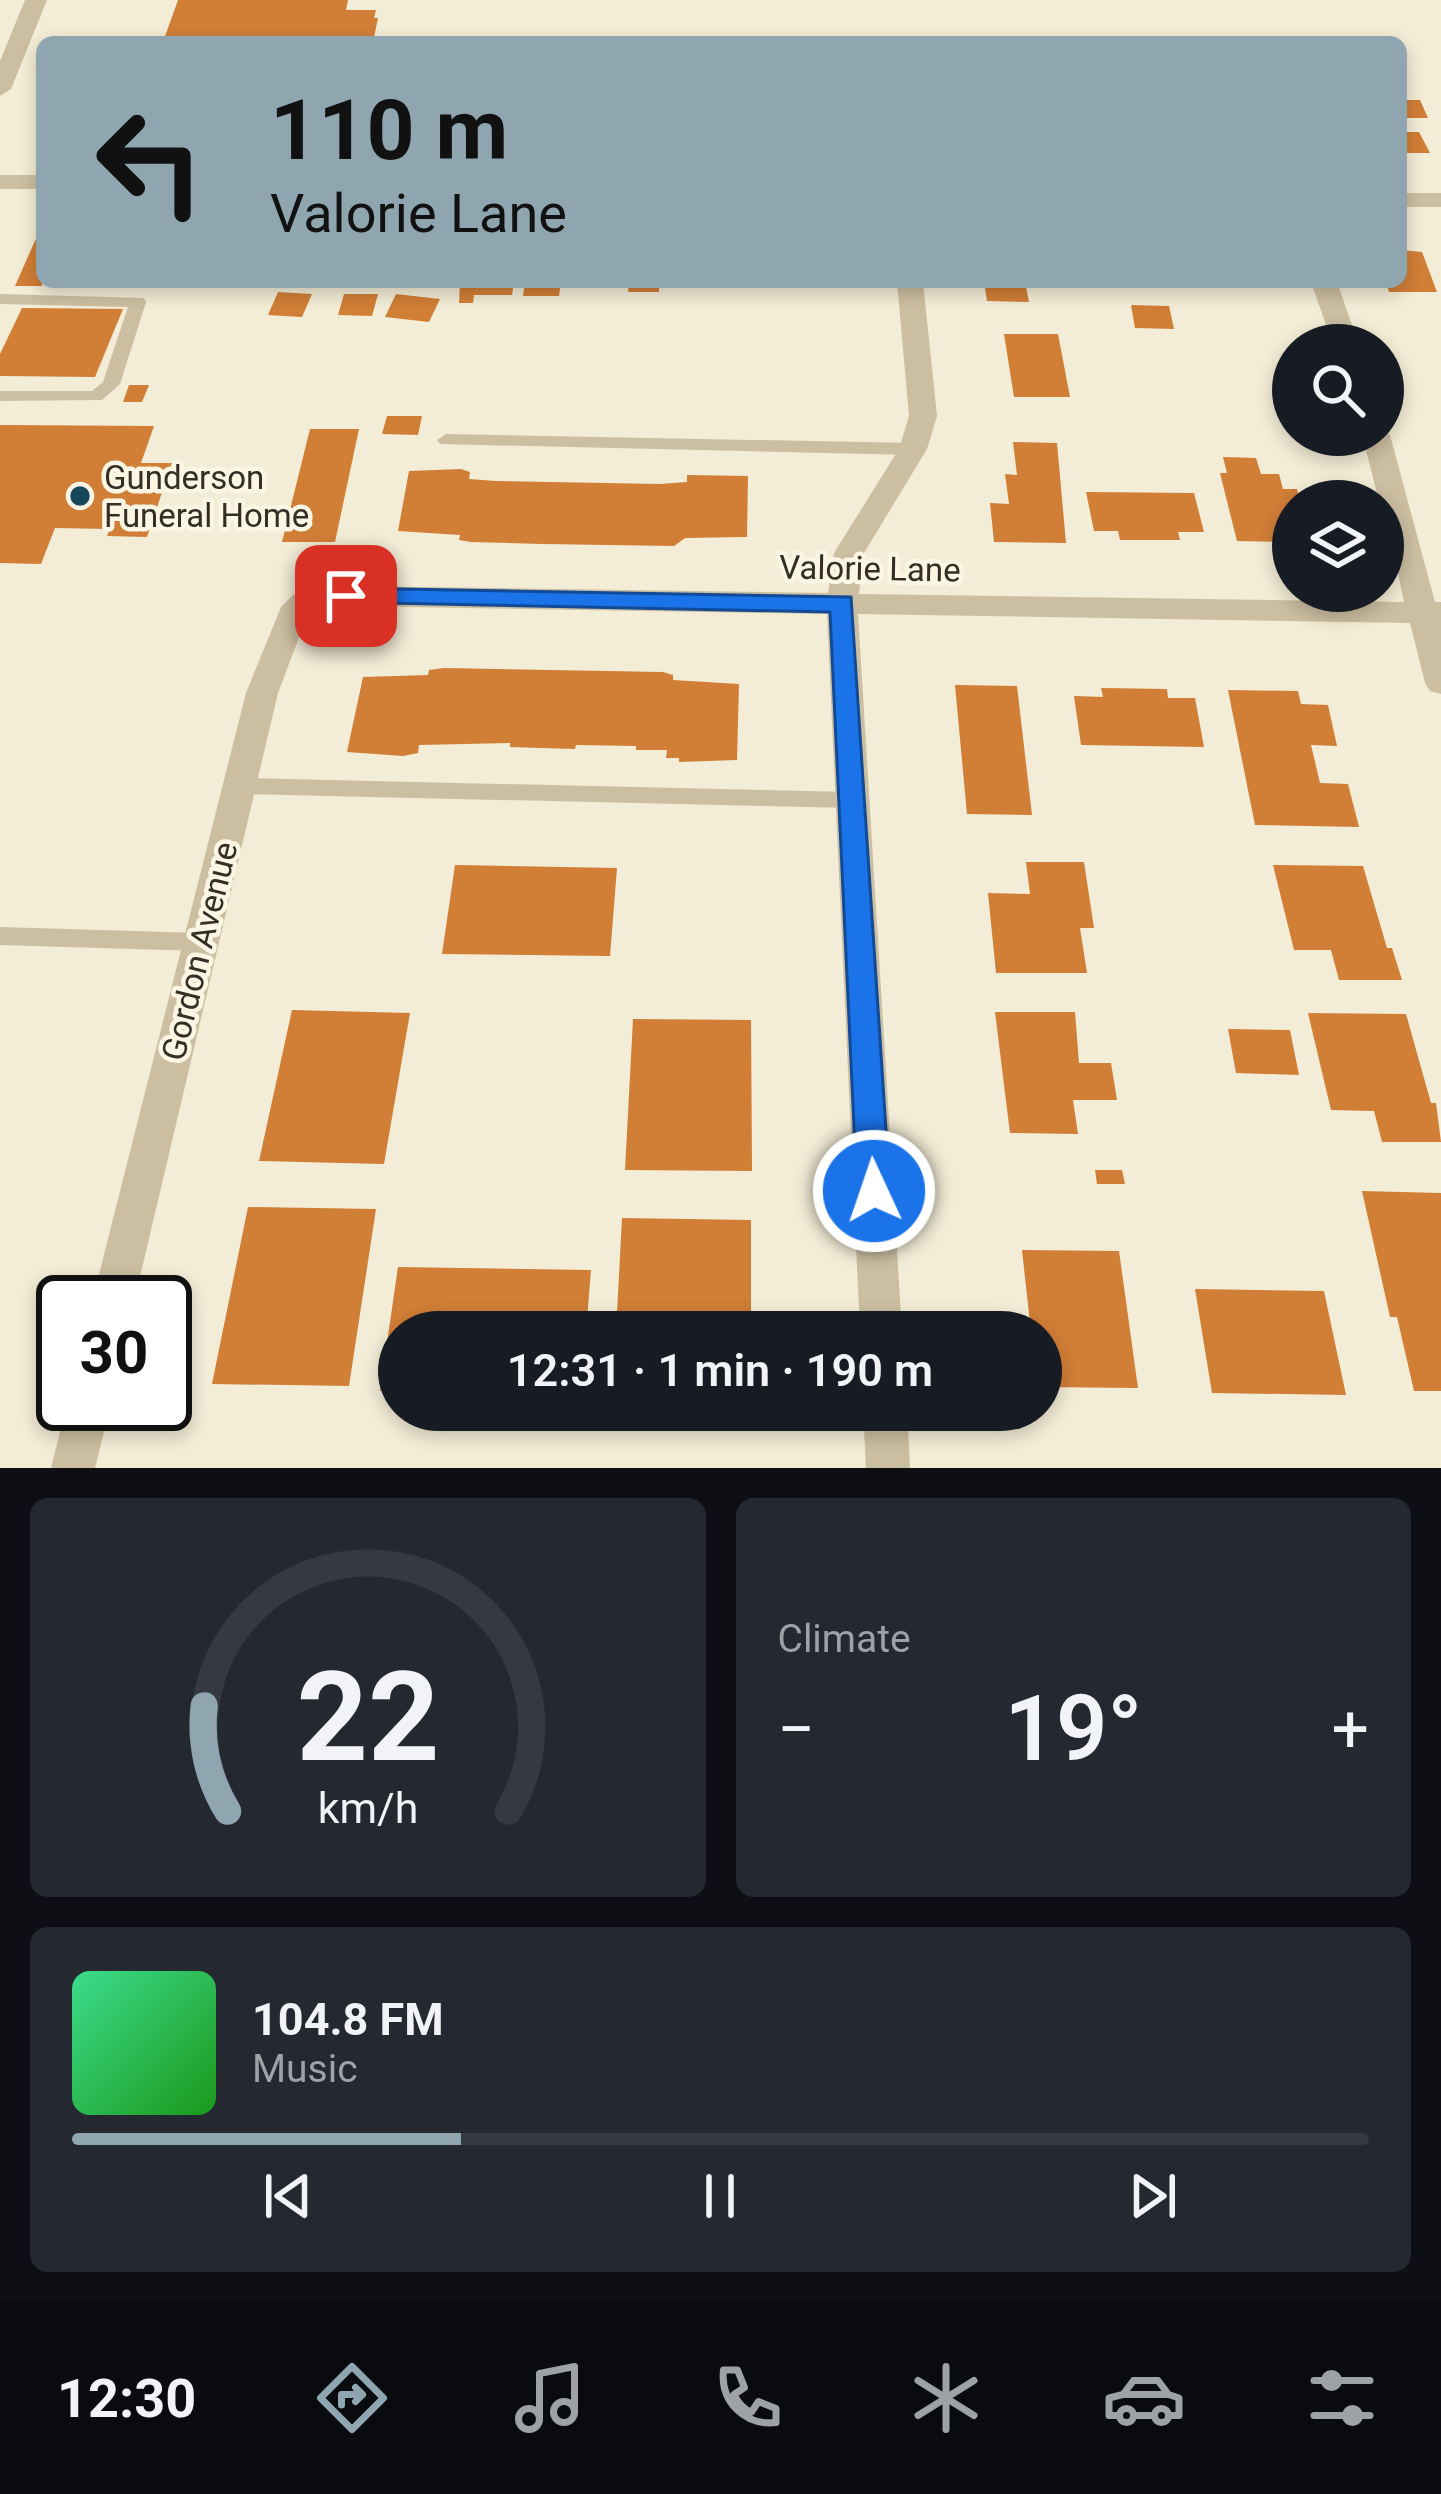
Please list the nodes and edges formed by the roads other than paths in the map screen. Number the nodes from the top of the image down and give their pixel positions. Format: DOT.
graph roads {
  1 [pos="36,0"];
  2 [pos="0,89"];
  3 [pos="0,182"];
  4 [pos="36,182"];
  5 [pos="1407,200"];
  6 [pos="1441,200"];
  7 [pos="911,288"];
  8 [pos="1326,288"];
  9 [pos="0,299"];
  10 [pos="1339,324"];
  11 [pos="0,396"];
  12 [pos="446,440"];
  13 [pos="914,449"];
  14 [pos="1383,456"];
  15 [pos="842,603"];
  16 [pos="300,606"];
  17 [pos="1432,613"];
  18 [pos="1441,683"];
  19 [pos="241,786"];
  20 [pos="853,800"];
  21 [pos="0,936"];
  22 [pos="200,942"];
  23 [pos="120,1275"];
  24 [pos="880,1311"];
  25 [pos="82,1431"];
  26 [pos="886,1431"];
  27 [pos="73,1468"];
  28 [pos="888,1468"];
  1 -- 2 [label="street"];
  3 -- 4 [label="street"];
  5 -- 6 [label="street"];
  7 -- 13 [label="street"];
  8 -- 10 [label="street"];
  9 -- 11 [label="lane"];
  12 -- 13 [label="lane"];
  13 -- 15 [label="street"];
  14 -- 17 [label="street"];
  15 -- 16 [label="street, Valorie Lane"];
  15 -- 17 [label="street, Valorie Lane"];
  15 -- 20 [label="street"];
  16 -- 19 [label="street, Gordon Avenue"];
  17 -- 18 [label="street"];
  19 -- 20 [label="lane"];
  19 -- 22 [label="street, Gordon Avenue"];
  20 -- 24 [label="street"];
  21 -- 22 [label="lane"];
  22 -- 23 [label="street, Gordon Avenue"];
  25 -- 27 [label="street"];
  26 -- 28 [label="street"];
}
